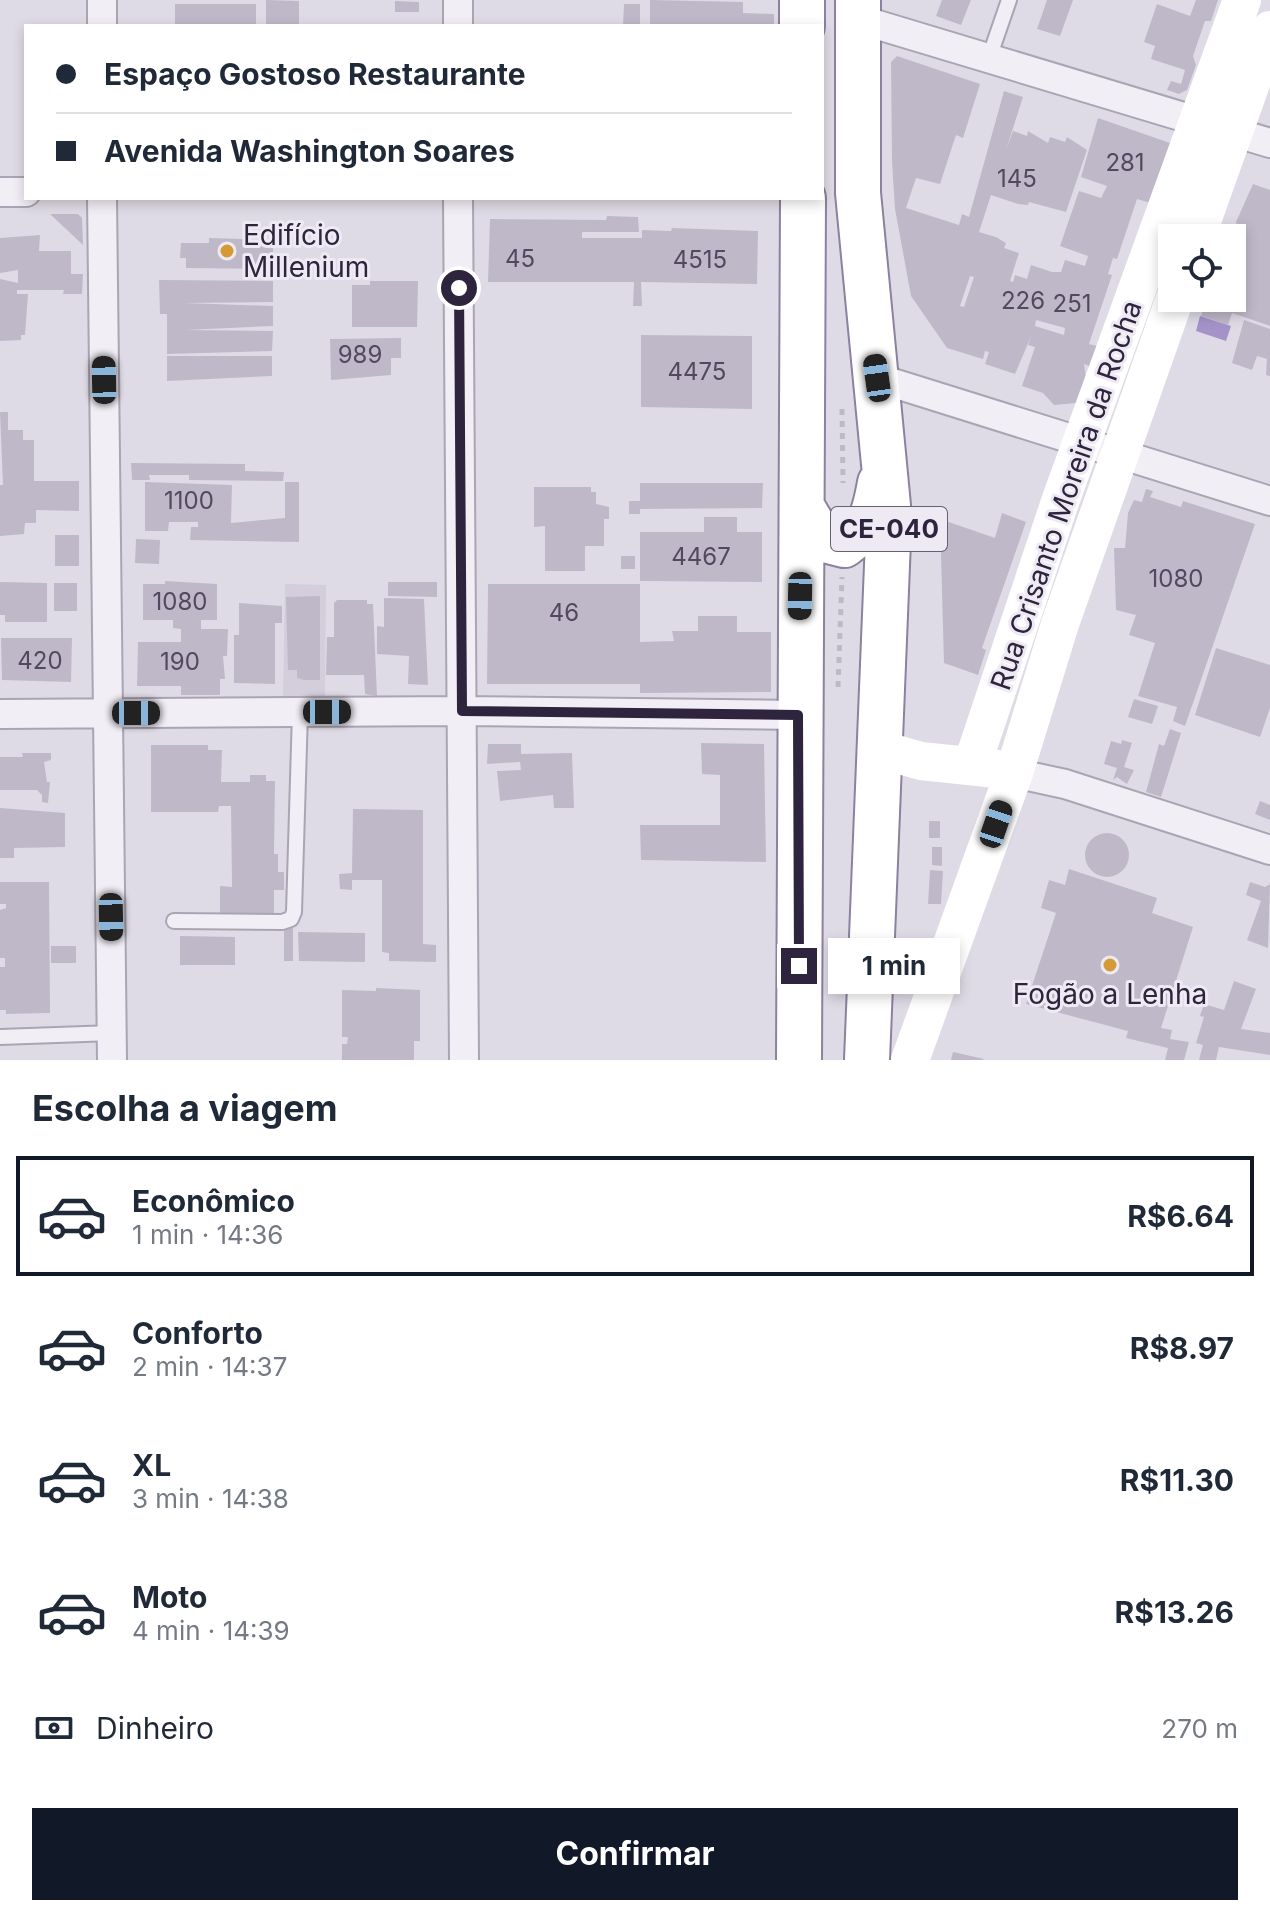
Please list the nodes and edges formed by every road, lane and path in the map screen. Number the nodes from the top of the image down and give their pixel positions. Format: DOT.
graph roads {
  1 [pos="102,0"];
  2 [pos="458,0"];
  3 [pos="802,0"];
  4 [pos="1009,0"];
  5 [pos="1242,0"];
  6 [pos="858,10"];
  7 [pos="102,24"];
  8 [pos="458,24"];
  9 [pos="802,24"];
  10 [pos="1270,30"];
  11 [pos="989,58"];
  12 [pos="1217,126"];
  13 [pos="1270,143"];
  14 [pos="0,192"];
  15 [pos="24,192"];
  16 [pos="102,200"];
  17 [pos="458,200"];
  18 [pos="803,200"];
  19 [pos="1199,224"];
  20 [pos="1170,312"];
  21 [pos="877,378"];
  22 [pos="1082,441"];
  23 [pos="1119,453"];
  24 [pos="884,458"];
  25 [pos="1270,501"];
  26 [pos="802,507"];
  27 [pos="462,711"];
  28 [pos="300,712"];
  29 [pos="108,713"];
  30 [pos="0,714"];
  31 [pos="798,715"];
  32 [pos="882,750"];
  33 [pos="972,765"];
  34 [pos="1014,773"];
  35 [pos="1270,850"];
  36 [pos="174,921"];
  37 [pos="0,1037"];
  38 [pos="112,1047"];
  39 [pos="464,1060"];
  40 [pos="799,1060"];
  41 [pos="867,1060"];
  42 [pos="910,1060"];
  1 -- 7 [label="street"];
  2 -- 8 [label="street"];
  3 -- 9 [label="highway"];
  4 -- 11 [label="lane"];
  5 -- 12 [label="main road, Rua Crisanto Moreira da Rocha"];
  6 -- 11 [label="street"];
  6 -- 21 [label="highway, CE-040"];
  10 -- 12 [label="main road, Rua Crisanto Moreira da Rocha"];
  11 -- 12 [label="street"];
  12 -- 13 [label="street"];
  12 -- 19 [label="main road, Rua Crisanto Moreira da Rocha"];
  12 -- 22 [label="main road, Rua Crisanto Moreira da Rocha"];
  14 -- 15 [label="street"];
  16 -- 29 [label="street"];
  17 -- 27 [label="street"];
  18 -- 26 [label="highway, CE-040"];
  20 -- 23 [label="main road, Rua Crisanto Moreira da Rocha"];
  21 -- 22 [label="street"];
  21 -- 24 [label="highway, CE-040"];
  22 -- 23 [label="street"];
  22 -- 33 [label="main road, Rua Crisanto Moreira da Rocha"];
  23 -- 25 [label="street"];
  23 -- 34 [label="main road, Rua Crisanto Moreira da Rocha"];
  24 -- 26 [label="highway"];
  24 -- 32 [label="highway, CE-040"];
  26 -- 31 [label="highway, CE-040"];
  27 -- 28 [label="street"];
  27 -- 31 [label="street"];
  27 -- 39 [label="street"];
  28 -- 29 [label="street"];
  28 -- 36 [label="lane"];
  29 -- 30 [label="street"];
  29 -- 38 [label="street"];
  31 -- 40 [label="highway, CE-040"];
  32 -- 33 [label="main road"];
  32 -- 41 [label="highway, CE-040"];
  33 -- 34 [label="main road"];
  34 -- 35 [label="street"];
  34 -- 42 [label="main road, Rua Crisanto Moreira da Rocha"];
  37 -- 38 [label="lane"];
}
